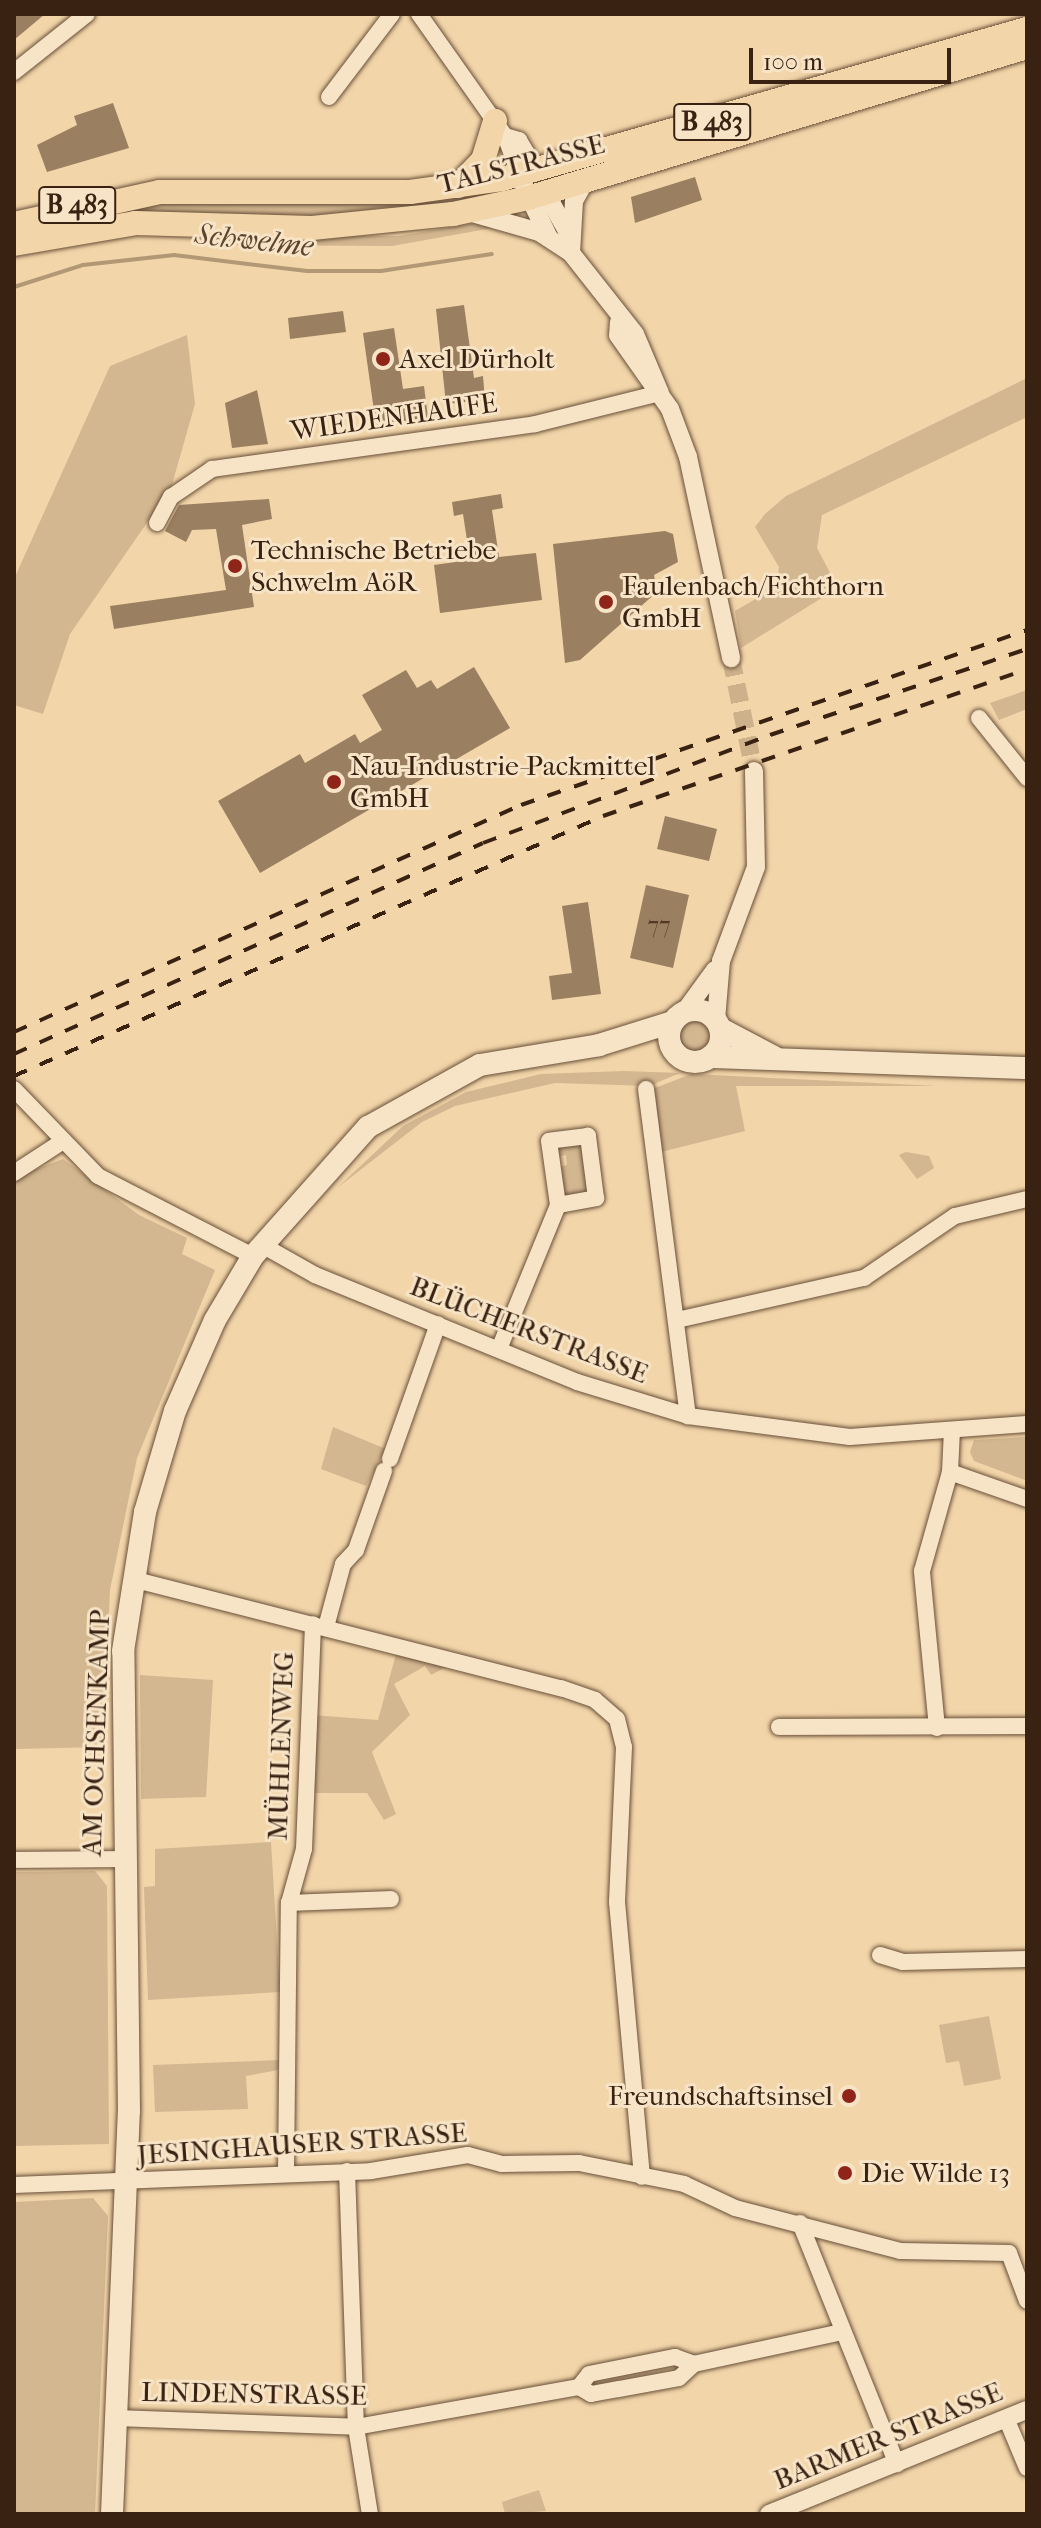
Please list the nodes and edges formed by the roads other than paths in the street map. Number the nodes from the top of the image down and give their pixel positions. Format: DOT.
graph roads {
  1 [pos="87,14"];
  2 [pos="392,14"];
  3 [pos="419,14"];
  4 [pos="1027,29"];
  5 [pos="1027,47"];
  6 [pos="14,72"];
  7 [pos="329,97"];
  8 [pos="500,128"];
  9 [pos="585,181"];
  10 [pos="533,184"];
  11 [pos="456,187"];
  12 [pos="466,211"];
  13 [pos="14,224"];
  14 [pos="550,241"];
  15 [pos="14,244"];
  16 [pos="571,245"];
  17 [pos="660,393"];
  18 [pos="157,523"];
  19 [pos="731,658"];
  20 [pos="979,718"];
  21 [pos="754,771"];
  22 [pos="1027,778"];
  23 [pos="721,961"];
  24 [pos="679,1016"];
  25 [pos="718,1024"];
  26 [pos="599,1045"];
  27 [pos="672,1049"];
  28 [pos="710,1057"];
  29 [pos="774,1057"];
  30 [pos="1027,1068"];
  31 [pos="14,1089"];
  32 [pos="646,1089"];
  33 [pos="60,1143"];
  34 [pos="14,1173"];
  35 [pos="1027,1199"];
  36 [pos="558,1205"];
  37 [pos="258,1251"];
  38 [pos="677,1320"];
  39 [pos="438,1324"];
  40 [pos="499,1349"];
  41 [pos="688,1416"];
  42 [pos="1027,1424"];
  43 [pos="952,1430"];
  44 [pos="950,1472"];
  45 [pos="1027,1499"];
  46 [pos="132,1579"];
  47 [pos="319,1625"];
  48 [pos="1027,1726"];
  49 [pos="779,1727"];
  50 [pos="937,1728"];
  51 [pos="121,1859"];
  52 [pos="14,1860"];
  53 [pos="391,1899"];
  54 [pos="289,1903"];
  55 [pos="880,1955"];
  56 [pos="1027,1959"];
  57 [pos="347,2171"];
  58 [pos="286,2173"];
  59 [pos="642,2177"];
  60 [pos="127,2181"];
  61 [pos="14,2185"];
  62 [pos="800,2223"];
  63 [pos="1027,2247"];
  64 [pos="1009,2253"];
  65 [pos="1027,2301"];
  66 [pos="842,2332"];
  67 [pos="1027,2410"];
  68 [pos="116,2418"];
  69 [pos="1006,2418"];
  70 [pos="356,2427"];
  71 [pos="897,2464"];
  72 [pos="1027,2468"];
  73 [pos="112,2514"];
  74 [pos="370,2514"];
  75 [pos="769,2514"];
  1 -- 6 [label="street"];
  2 -- 7 [label="street"];
  3 -- 8 [label="street"];
  4 -- 10 [label="main road, TALSTRASSE / B 483"];
  5 -- 9 [label="main road, TALSTRASSE / B 483"];
  8 -- 10 [label="street"];
  8 -- 11 [label="main road"];
  9 -- 10 [label="main road, TALSTRASSE / B 483"];
  9 -- 16 [label="street"];
  10 -- 11 [label="main road, TALSTRASSE / B 483"];
  10 -- 12 [label="main road, TALSTRASSE / B 483"];
  10 -- 14 [label="street"];
  10 -- 16 [label="street"];
  11 -- 13 [label="main road, TALSTRASSE / B 483"];
  12 -- 14 [label="street"];
  12 -- 15 [label="main road, TALSTRASSE / B 483"];
  14 -- 16 [label="street"];
  16 -- 17 [label="street"];
  17 -- 18 [label="street, WIEDENHAUFE"];
  17 -- 19 [label="street"];
  20 -- 22 [label="street"];
  21 -- 23 [label="street"];
  23 -- 24 [label="street"];
  23 -- 25 [label="street"];
  24 -- 25 [label="main road"];
  24 -- 26 [label="main road, AM OCHSENKAMP"];
  24 -- 27 [label="main road"];
  25 -- 28 [label="main road"];
  25 -- 29 [label="main road"];
  26 -- 27 [label="main road, AM OCHSENKAMP"];
  26 -- 37 [label="main road, AM OCHSENKAMP"];
  27 -- 28 [label="main road, AM OCHSENKAMP"];
  28 -- 29 [label="main road, AM OCHSENKAMP"];
  29 -- 30 [label="main road, AM OCHSENKAMP"];
  31 -- 33 [label="street, BLÜCHERSTRASSE"];
  32 -- 38 [label="street"];
  33 -- 34 [label="street"];
  33 -- 37 [label="street, BLÜCHERSTRASSE"];
  35 -- 38 [label="street"];
  36 -- 36 [label="street"];
  36 -- 40 [label="street"];
  37 -- 39 [label="street, BLÜCHERSTRASSE"];
  37 -- 46 [label="main road, AM OCHSENKAMP"];
  38 -- 41 [label="street"];
  39 -- 40 [label="street, BLÜCHERSTRASSE"];
  39 -- 47 [label="street, MÜHLENWEG"];
  40 -- 41 [label="street, BLÜCHERSTRASSE"];
  41 -- 43 [label="street, BLÜCHERSTRASSE"];
  42 -- 43 [label="street, BLÜCHERSTRASSE"];
  43 -- 44 [label="street"];
  44 -- 45 [label="street"];
  44 -- 50 [label="street"];
  46 -- 47 [label="street"];
  46 -- 51 [label="main road, AM OCHSENKAMP"];
  47 -- 54 [label="street, MÜHLENWEG"];
  47 -- 59 [label="street"];
  48 -- 50 [label="street"];
  49 -- 50 [label="street"];
  51 -- 52 [label="street"];
  51 -- 60 [label="main road, AM OCHSENKAMP"];
  53 -- 54 [label="street"];
  54 -- 58 [label="street, MÜHLENWEG"];
  55 -- 56 [label="street"];
  57 -- 58 [label="street, JESINGHAUSER STRASSE"];
  57 -- 59 [label="street, JESINGHAUSER STRASSE"];
  57 -- 70 [label="street"];
  58 -- 60 [label="street, JESINGHAUSER STRASSE"];
  59 -- 62 [label="street, JESINGHAUSER STRASSE"];
  60 -- 61 [label="street, JESINGHAUSER STRASSE"];
  60 -- 68 [label="main road, AM OCHSENKAMP"];
  62 -- 64 [label="street, JESINGHAUSER STRASSE"];
  62 -- 66 [label="street"];
  63 -- 64 [label="street, JESINGHAUSER STRASSE"];
  64 -- 65 [label="street"];
  66 -- 70 [label="street, LINDENSTRASSE"];
  66 -- 71 [label="street"];
  67 -- 69 [label="street, BARMER STRASSE"];
  68 -- 70 [label="street, LINDENSTRASSE"];
  68 -- 73 [label="main road, AM OCHSENKAMP"];
  69 -- 71 [label="street, BARMER STRASSE"];
  69 -- 72 [label="street"];
  70 -- 74 [label="street"];
  71 -- 75 [label="street, BARMER STRASSE"];
}
